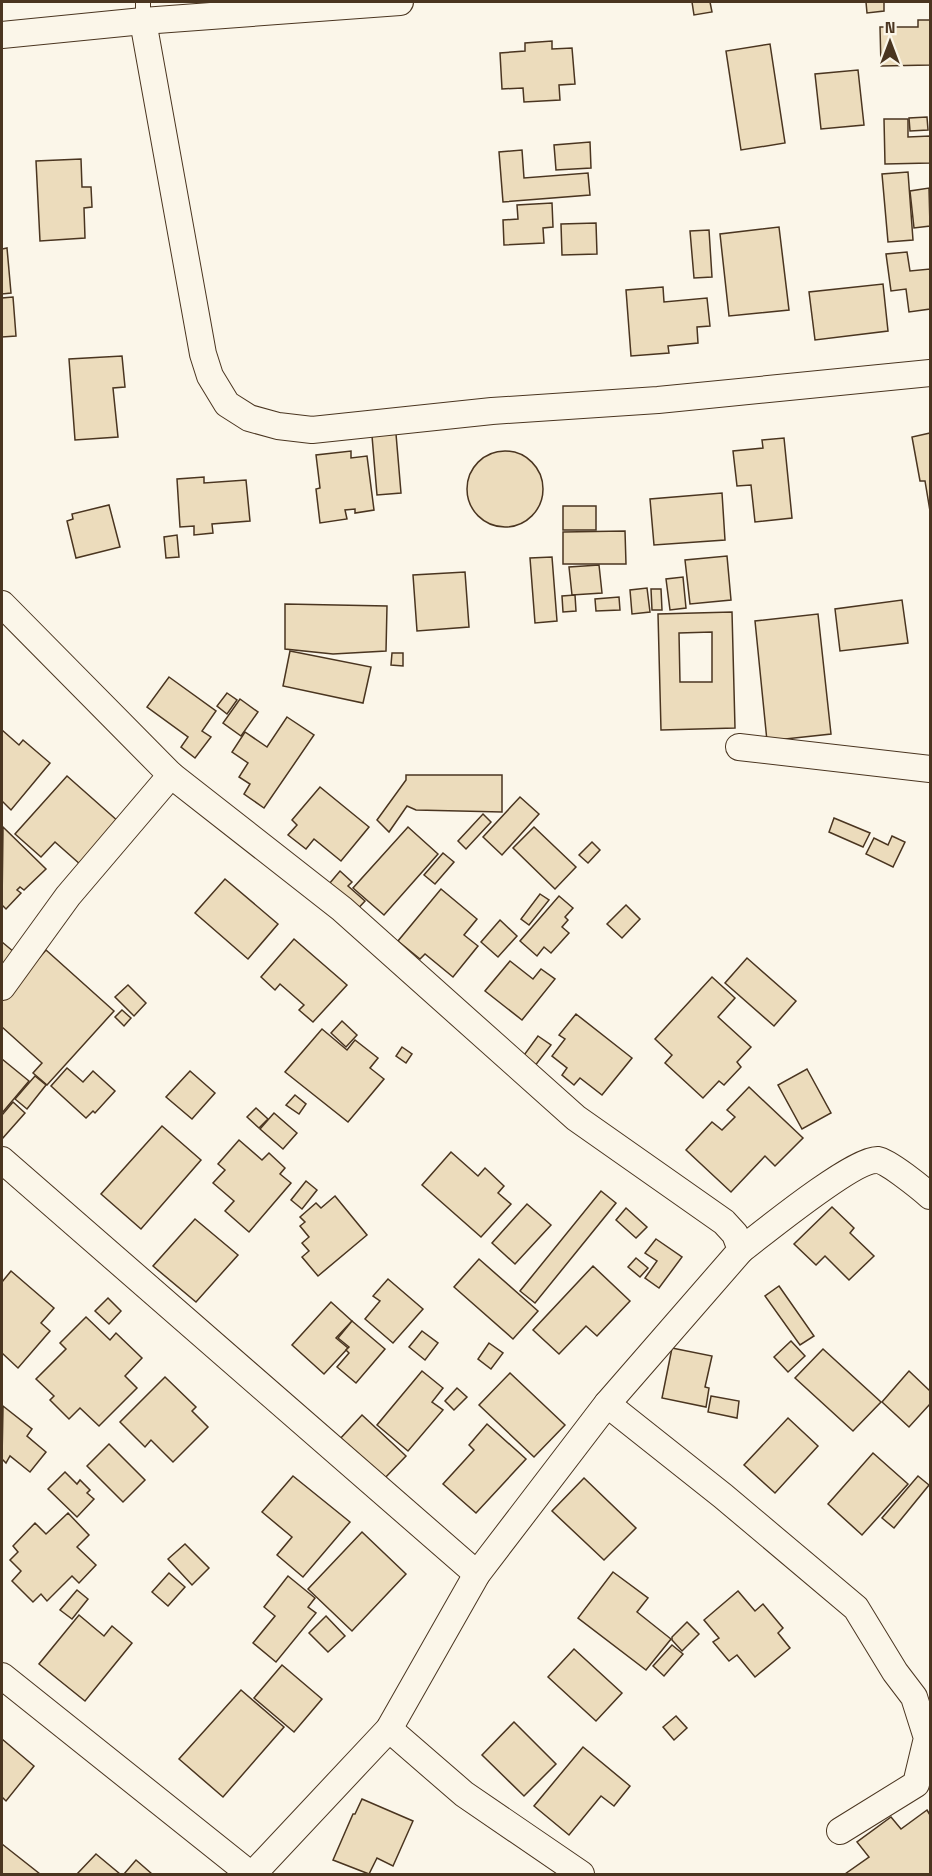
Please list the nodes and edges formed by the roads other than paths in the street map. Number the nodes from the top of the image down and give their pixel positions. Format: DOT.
graph roads {
  1 [pos="400,2"];
  2 [pos="143,11"];
  3 [pos="2,35"];
  4 [pos="930,373"];
  5 [pos="2,604"];
  6 [pos="739,747"];
  7 [pos="930,769"];
  8 [pos="171,774"];
  9 [pos="2,987"];
  10 [pos="2,1160"];
  11 [pos="930,1196"];
  12 [pos="741,1250"];
  13 [pos="607,1404"];
  14 [pos="477,1574"];
  15 [pos="2,1676"];
  16 [pos="389,1729"];
  17 [pos="840,1831"];
  18 [pos="252,1875"];
  19 [pos="581,1875"];
  1 -- 2 [label="street"];
  2 -- 3 [label="street"];
  2 -- 4 [label="street"];
  5 -- 8 [label="street"];
  6 -- 7 [label="street"];
  8 -- 9 [label="street"];
  8 -- 12 [label="street"];
  10 -- 14 [label="street"];
  11 -- 12 [label="street"];
  12 -- 13 [label="street"];
  13 -- 14 [label="street"];
  13 -- 17 [label="street"];
  14 -- 16 [label="street"];
  15 -- 18 [label="street"];
  16 -- 18 [label="street"];
  16 -- 19 [label="street"];
}
